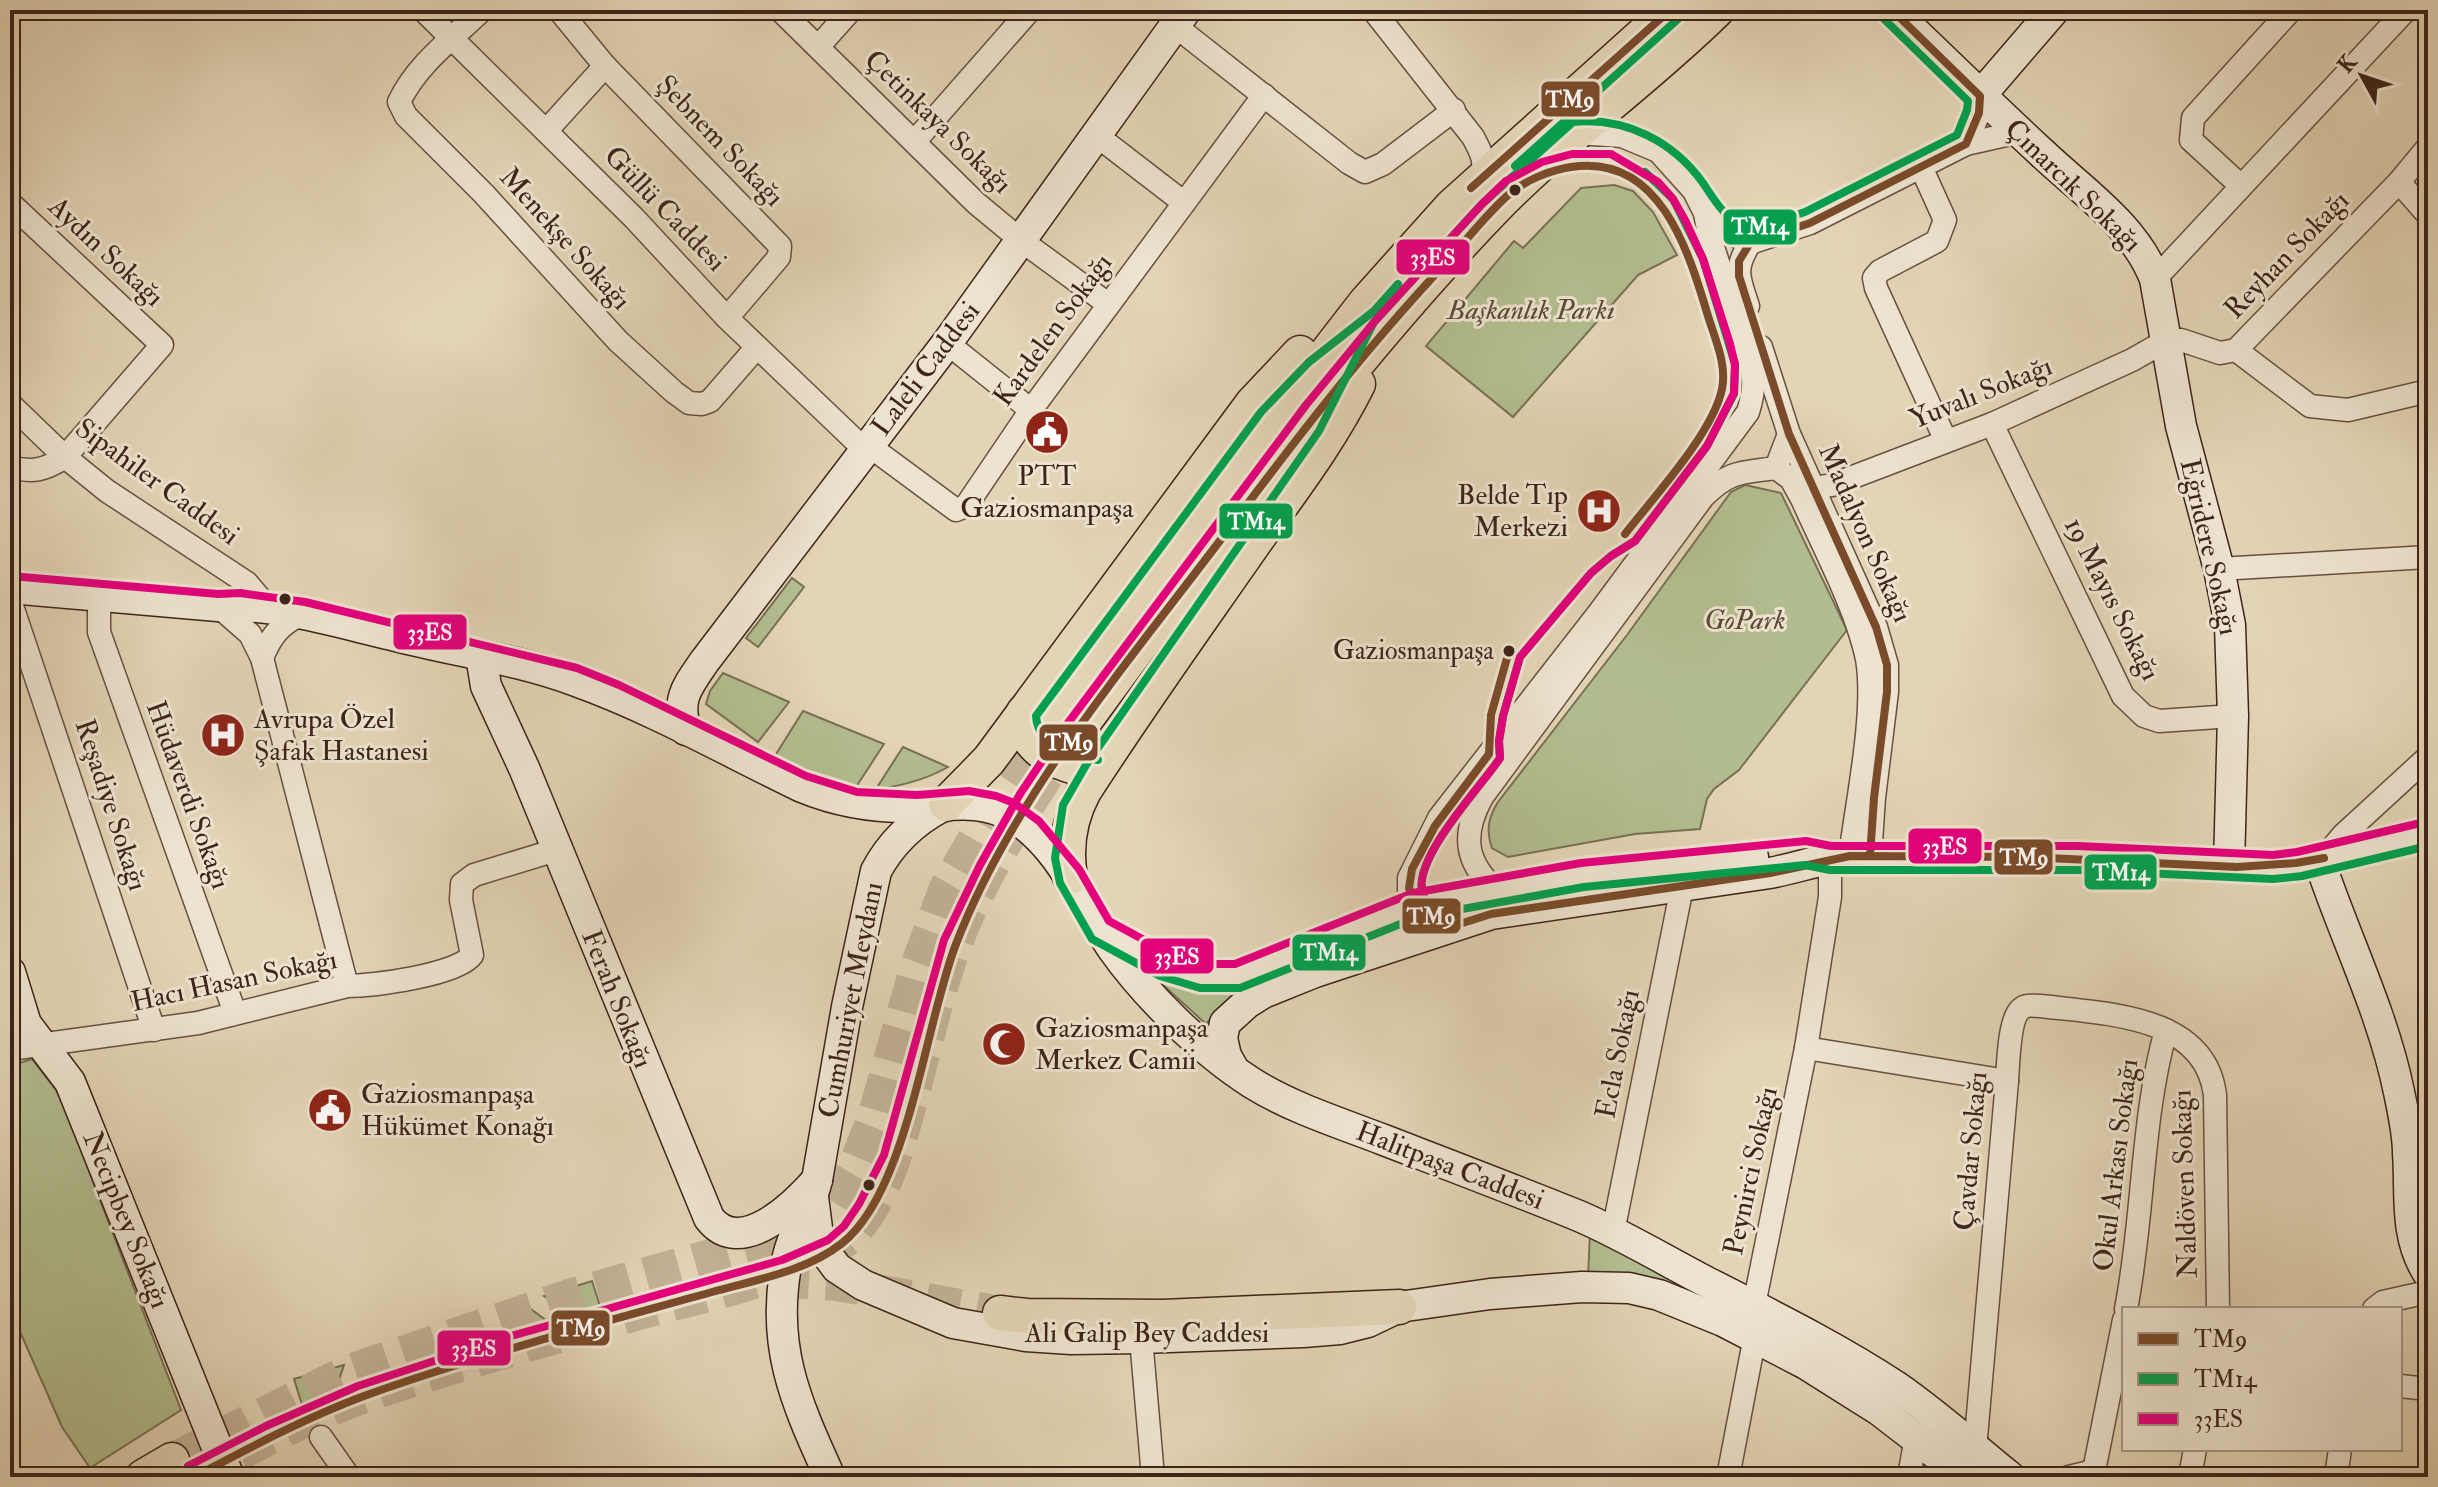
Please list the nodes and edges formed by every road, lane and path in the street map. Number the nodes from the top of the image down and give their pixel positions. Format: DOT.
graph roads {
  1 [pos="423,10"];
  2 [pos="482,10"];
  3 [pos="559,10"];
  4 [pos="780,10"];
  5 [pos="851,10"];
  6 [pos="1030,10"];
  7 [pos="1373,10"];
  8 [pos="1670,10"];
  9 [pos="1717,10"];
  10 [pos="1892,10"];
  11 [pos="2054,10"];
  12 [pos="2291,10"];
  13 [pos="2406,10"];
  14 [pos="1180,18"];
  15 [pos="452,39"];
  16 [pos="818,47"];
  17 [pos="605,66"];
  18 [pos="1264,95"];
  19 [pos="1980,96"];
  20 [pos="1454,110"];
  21 [pos="547,130"];
  22 [pos="2019,132"];
  23 [pos="1577,133"];
  24 [pos="1096,135"];
  25 [pos="915,141"];
  26 [pos="1966,144"];
  27 [pos="2428,147"];
  28 [pos="1921,167"];
  29 [pos="1481,179"];
  30 [pos="2399,182"];
  31 [pos="2241,186"];
  32 [pos="1183,202"];
  33 [pos="10,203"];
  34 [pos="1705,213"];
  35 [pos="2428,215"];
  36 [pos="1022,241"];
  37 [pos="1750,243"];
  38 [pos="2155,279"];
  39 [pos="1108,304"];
  40 [pos="1375,316"];
  41 [pos="727,318"];
  42 [pos="2167,340"];
  43 [pos="947,343"];
  44 [pos="757,347"];
  45 [pos="2236,350"];
  46 [pos="2428,391"];
  47 [pos="10,404"];
  48 [pos="1031,410"];
  49 [pos="1748,412"];
  50 [pos="1992,424"];
  51 [pos="1732,433"];
  52 [pos="1789,434"];
  53 [pos="1946,441"];
  54 [pos="866,447"];
  55 [pos="65,457"];
  56 [pos="10,467"];
  57 [pos="1776,468"];
  58 [pos="1753,469"];
  59 [pos="1814,488"];
  60 [pos="1649,557"];
  61 [pos="2428,557"];
  62 [pos="2219,569"];
  63 [pos="1846,578"];
  64 [pos="1630,582"];
  65 [pos="10,588"];
  66 [pos="103,596"];
  67 [pos="10,600"];
  68 [pos="218,606"];
  69 [pos="269,609"];
  70 [pos="302,614"];
  71 [pos="481,656"];
  72 [pos="262,658"];
  73 [pos="2233,716"];
  74 [pos="1050,721"];
  75 [pos="686,730"];
  76 [pos="2428,757"];
  77 [pos="1096,772"];
  78 [pos="946,804"];
  79 [pos="2428,834"];
  80 [pos="556,850"];
  81 [pos="1850,857"];
  82 [pos="2324,858"];
  83 [pos="2229,866"];
  84 [pos="1681,876"];
  85 [pos="1070,877"];
  86 [pos="1497,891"];
  87 [pos="1415,905"];
  88 [pos="1450,927"];
  89 [pos="1100,930"];
  90 [pos="10,972"];
  91 [pos="347,986"];
  92 [pos="235,1013"];
  93 [pos="154,1030"];
  94 [pos="2166,1030"];
  95 [pos="41,1046"];
  96 [pos="1806,1048"];
  97 [pos="10,1049"];
  98 [pos="1234,1070"];
  99 [pos="2007,1081"];
  100 [pos="815,1189"];
  101 [pos="1613,1232"];
  102 [pos="2428,1273"];
  103 [pos="2428,1292"];
  104 [pos="1754,1305"];
  105 [pos="1399,1307"];
  106 [pos="2126,1307"];
  107 [pos="2218,1307"];
  108 [pos="2377,1307"];
  109 [pos="1000,1313"];
  110 [pos="2122,1333"];
  111 [pos="1755,1336"];
  112 [pos="1141,1338"];
  113 [pos="2402,1386"];
  114 [pos="2428,1389"];
  115 [pos="321,1437"];
  116 [pos="1916,1437"];
  117 [pos="2195,1451"];
  118 [pos="2340,1451"];
  119 [pos="172,1460"];
  120 [pos="1971,1463"];
  121 [pos="2101,1474"];
  122 [pos="143,1477"];
  123 [pos="229,1477"];
  124 [pos="349,1477"];
  125 [pos="830,1477"];
  126 [pos="1153,1477"];
  127 [pos="1728,1477"];
  128 [pos="1909,1477"];
  129 [pos="2010,1477"];
  130 [pos="2069,1477"];
  131 [pos="2190,1477"];
  132 [pos="2336,1477"];
  1 -- 15 [label="street, Güllü Caddesi"];
  2 -- 15 [label="street"];
  3 -- 17 [label="street, Şebnem Sokağı"];
  4 -- 16 [label="street, Çetinkaya Sokağı"];
  5 -- 16 [label="street"];
  6 -- 25 [label="street"];
  7 -- 20 [label="street"];
  8 -- 29 [label="main road"];
  9 -- 23 [label="main road"];
  10 -- 19 [label="main road, Çınarcık Sokağı"];
  11 -- 19 [label="main road"];
  12 -- 31 [label="street"];
  13 -- 31 [label="street, Çınarcık Sokağı"];
  14 -- 18 [label="street"];
  14 -- 24 [label="main road, Laleli Caddesi"];
  15 -- 21 [label="street, Güllü Caddesi"];
  15 -- 44 [label="street, Menekşe Sokağı"];
  16 -- 25 [label="street, Çetinkaya Sokağı"];
  17 -- 21 [label="street"];
  17 -- 41 [label="street, Şebnem Sokağı"];
  18 -- 20 [label="street"];
  18 -- 32 [label="street, Kardelen Sokağı"];
  19 -- 22 [label="main road, Çınarcık Sokağı"];
  19 -- 26 [label="street"];
  20 -- 29 [label="street"];
  21 -- 41 [label="street, Güllü Caddesi"];
  22 -- 26 [label="street"];
  22 -- 38 [label="main road, Çınarcık Sokağı"];
  23 -- 34 [label="street"];
  23 -- 40 [label="main road"];
  24 -- 32 [label="street"];
  24 -- 36 [label="main road, Laleli Caddesi"];
  25 -- 36 [label="street, Çetinkaya Sokağı"];
  26 -- 28 [label="street"];
  27 -- 30 [label="street, Reyhan Sokağı"];
  28 -- 37 [label="street"];
  28 -- 53 [label="street"];
  29 -- 40 [label="main road"];
  30 -- 35 [label="street"];
  30 -- 45 [label="street, Reyhan Sokağı"];
  31 -- 38 [label="street, Çınarcık Sokağı"];
  32 -- 39 [label="street, Kardelen Sokağı"];
  33 -- 55 [label="street, Aydın Sokağı"];
  34 -- 37 [label="street"];
  34 -- 49 [label="street"];
  36 -- 39 [label="street, Çetinkaya Sokağı"];
  36 -- 43 [label="main road, Laleli Caddesi"];
  37 -- 52 [label="street, Madalyon Sokağı"];
  38 -- 42 [label="main road, Eğridere Sokağı"];
  39 -- 48 [label="street, Kardelen Sokağı"];
  40 -- 74 [label="main road"];
  40 -- 77 [label="main road"];
  41 -- 44 [label="street, Güllü Caddesi"];
  42 -- 45 [label="street, Reyhan Sokağı"];
  42 -- 50 [label="street, Yuvalı Sokağı"];
  42 -- 62 [label="main road, Eğridere Sokağı"];
  43 -- 48 [label="street"];
  43 -- 54 [label="main road, Laleli Caddesi"];
  44 -- 54 [label="street, Güllü Caddesi"];
  45 -- 46 [label="street"];
  47 -- 55 [label="street, Sipahiler Caddesi"];
  48 -- 54 [label="street, Kardelen Sokağı"];
  49 -- 51 [label="street"];
  49 -- 52 [label="street"];
  50 -- 53 [label="street, Yuvalı Sokağı"];
  50 -- 73 [label="street, 19 Mayıs Sokağı"];
  51 -- 58 [label="street"];
  51 -- 60 [label="street"];
  52 -- 57 [label="street"];
  52 -- 59 [label="street, Madalyon Sokağı"];
  53 -- 59 [label="street, Yuvalı Sokağı"];
  54 -- 75 [label="main road, Laleli Caddesi"];
  55 -- 56 [label="street"];
  55 -- 69 [label="street, Sipahiler Caddesi"];
  57 -- 58 [label="street"];
  57 -- 63 [label="street, Madalyon Sokağı"];
  58 -- 60 [label="street"];
  59 -- 63 [label="street, Madalyon Sokağı"];
  60 -- 64 [label="street"];
  61 -- 62 [label="street"];
  62 -- 73 [label="main road, Eğridere Sokağı"];
  63 -- 81 [label="street, Madalyon Sokağı"];
  64 -- 86 [label="street"];
  64 -- 87 [label="street"];
  65 -- 66 [label="main road, Halitpaşa Caddesi"];
  66 -- 68 [label="main road, Halitpaşa Caddesi"];
  66 -- 92 [label="street, Hüdaverdi Sokağı"];
  67 -- 93 [label="street, Reşadiye Sokağı"];
  68 -- 69 [label="main road, Halitpaşa Caddesi"];
  68 -- 72 [label="street"];
  69 -- 70 [label="main road, Halitpaşa Caddesi"];
  70 -- 71 [label="main road, Halitpaşa Caddesi"];
  70 -- 72 [label="street"];
  71 -- 75 [label="main road, Halitpaşa Caddesi"];
  71 -- 80 [label="main road, Ferah Sokağı"];
  72 -- 91 [label="street"];
  73 -- 83 [label="main road, Eğridere Sokağı"];
  74 -- 77 [label="main road"];
  74 -- 78 [label="main road"];
  75 -- 78 [label="main road, Halitpaşa Caddesi"];
  76 -- 82 [label="street"];
  77 -- 85 [label="main road"];
  78 -- 85 [label="main road, Halitpaşa Caddesi"];
  78 -- 100 [label="main road, Cumhuriyet Meydanı"];
  79 -- 82 [label="main road"];
  80 -- 91 [label="street, Hacı Hasan Sokağı"];
  80 -- 100 [label="main road, Ferah Sokağı"];
  81 -- 83 [label="main road"];
  81 -- 84 [label="main road"];
  81 -- 96 [label="street, Peynirci Sokağı"];
  82 -- 83 [label="main road"];
  82 -- 102 [label="main road"];
  84 -- 86 [label="main road"];
  84 -- 88 [label="main road"];
  84 -- 101 [label="street, Ecla Sokağı"];
  85 -- 89 [label="main road, Halitpaşa Caddesi"];
  86 -- 87 [label="main road"];
  87 -- 88 [label="main road"];
  87 -- 89 [label="main road"];
  88 -- 98 [label="main road"];
  89 -- 98 [label="main road, Halitpaşa Caddesi"];
  90 -- 95 [label="main road, Necipbey Sokağı"];
  91 -- 92 [label="street, Hacı Hasan Sokağı"];
  92 -- 93 [label="street, Hacı Hasan Sokağı"];
  93 -- 95 [label="street, Hacı Hasan Sokağı"];
  94 -- 99 [label="street, Çavdar Sokağı"];
  94 -- 106 [label="street, Okul Arkası Sokağı"];
  94 -- 107 [label="street, Naldöven Sokağı"];
  95 -- 97 [label="street, Hacı Hasan Sokağı"];
  95 -- 123 [label="main road, Necipbey Sokağı"];
  96 -- 99 [label="street"];
  96 -- 104 [label="street, Peynirci Sokağı"];
  98 -- 101 [label="main road, Halitpaşa Caddesi"];
  99 -- 120 [label="street, Çavdar Sokağı"];
  100 -- 112 [label="main road, Ali Galip Bey Caddesi"];
  100 -- 125 [label="main road"];
  101 -- 104 [label="main road, Halitpaşa Caddesi"];
  103 -- 108 [label="street"];
  104 -- 120 [label="main road, Halitpaşa Caddesi"];
  105 -- 109 [label="main road"];
  105 -- 111 [label="main road, Halitpaşa Caddesi"];
  105 -- 112 [label="main road, Ali Galip Bey Caddesi"];
  110 -- 121 [label="street"];
  111 -- 116 [label="main road, Halitpaşa Caddesi"];
  111 -- 127 [label="street"];
  112 -- 126 [label="street"];
  113 -- 114 [label="street"];
  115 -- 124 [label="street"];
  116 -- 120 [label="main road, Halitpaşa Caddesi"];
  116 -- 128 [label="street"];
  117 -- 131 [label="street"];
  118 -- 132 [label="street"];
  119 -- 122 [label="main road"];
  120 -- 129 [label="main road, Halitpaşa Caddesi"];
  121 -- 130 [label="street"];
}
